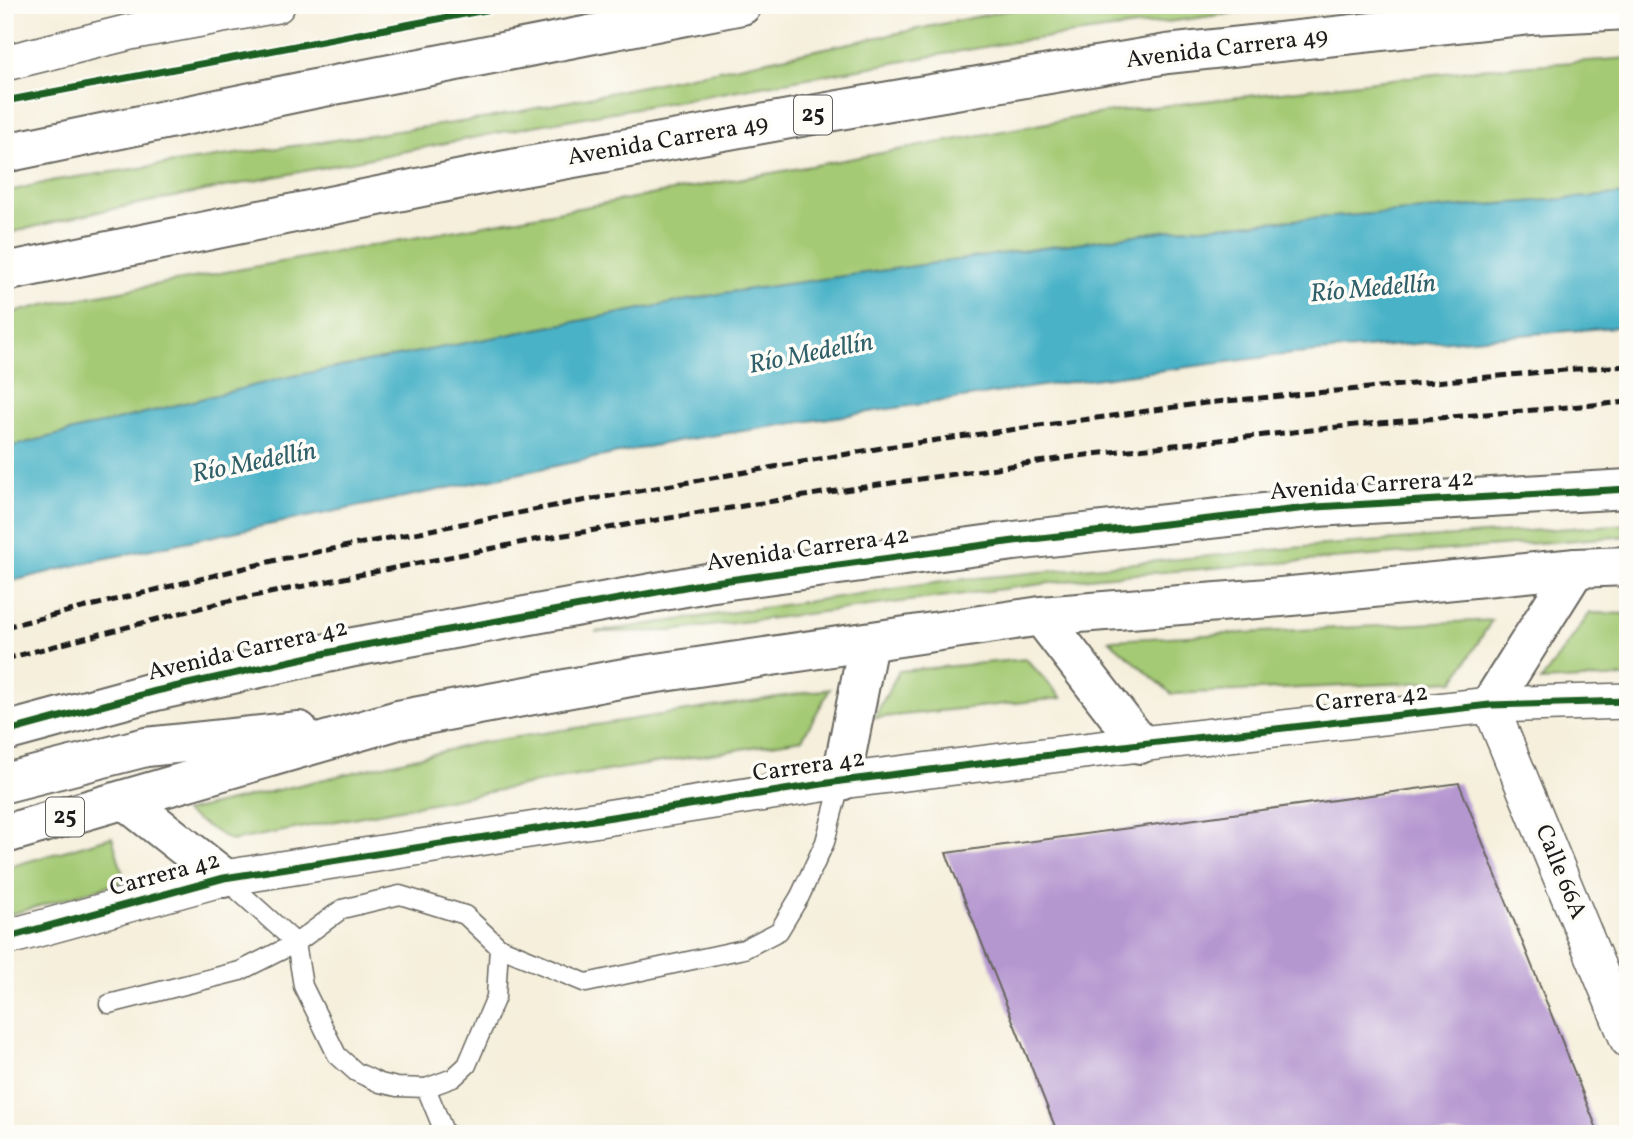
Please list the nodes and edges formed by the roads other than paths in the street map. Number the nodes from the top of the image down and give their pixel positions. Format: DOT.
graph roads {
  1 [pos="162,5"];
  2 [pos="277,5"];
  3 [pos="742,5"];
  4 [pos="1415,5"];
  5 [pos="1628,10"];
  6 [pos="1530,15"];
  7 [pos="130,32"];
  8 [pos="5,63"];
  9 [pos="5,153"];
  10 [pos="5,272"];
  11 [pos="1628,489"];
  12 [pos="1628,566"];
  13 [pos="1576,568"];
  14 [pos="1041,616"];
  15 [pos="868,643"];
  16 [pos="1628,701"];
  17 [pos="1490,705"];
  18 [pos="398,720"];
  19 [pos="5,732"];
  20 [pos="1140,744"];
  21 [pos="841,781"];
  22 [pos="5,783"];
  23 [pos="125,800"];
  24 [pos="5,834"];
  25 [pos="224,878"];
  26 [pos="5,938"];
  27 [pos="296,943"];
  28 [pos="499,947"];
  29 [pos="109,1004"];
  30 [pos="1628,1040"];
  31 [pos="426,1088"];
  32 [pos="444,1134"];
  1 -- 7 [label="lane"];
  2 -- 7 [label="street"];
  3 -- 9 [label="highway"];
  4 -- 6 [label="highway"];
  5 -- 6 [label="highway, Avenida Carrera 49 / 25"];
  6 -- 10 [label="highway, Avenida Carrera 49 / 25"];
  7 -- 8 [label="street"];
  11 -- 19 [label="highway, Avenida Carrera 42"];
  12 -- 13 [label="highway, 25"];
  13 -- 14 [label="highway, 25"];
  13 -- 17 [label="highway"];
  14 -- 15 [label="highway, 25"];
  14 -- 20 [label="highway"];
  15 -- 18 [label="highway, 25"];
  15 -- 21 [label="highway"];
  16 -- 17 [label="street, Carrera 42"];
  17 -- 20 [label="street, Carrera 42"];
  17 -- 30 [label="street, Calle 66A"];
  18 -- 22 [label="highway"];
  18 -- 23 [label="highway, 25"];
  20 -- 21 [label="street, Carrera 42"];
  21 -- 25 [label="street, Carrera 42"];
  21 -- 28 [label="lane"];
  23 -- 24 [label="highway, 25"];
  23 -- 25 [label="highway"];
  25 -- 26 [label="street, Carrera 42"];
  25 -- 27 [label="lane"];
  27 -- 28 [label="lane"];
  27 -- 29 [label="lane"];
  27 -- 31 [label="lane"];
  28 -- 31 [label="lane"];
  31 -- 32 [label="lane"];
}
